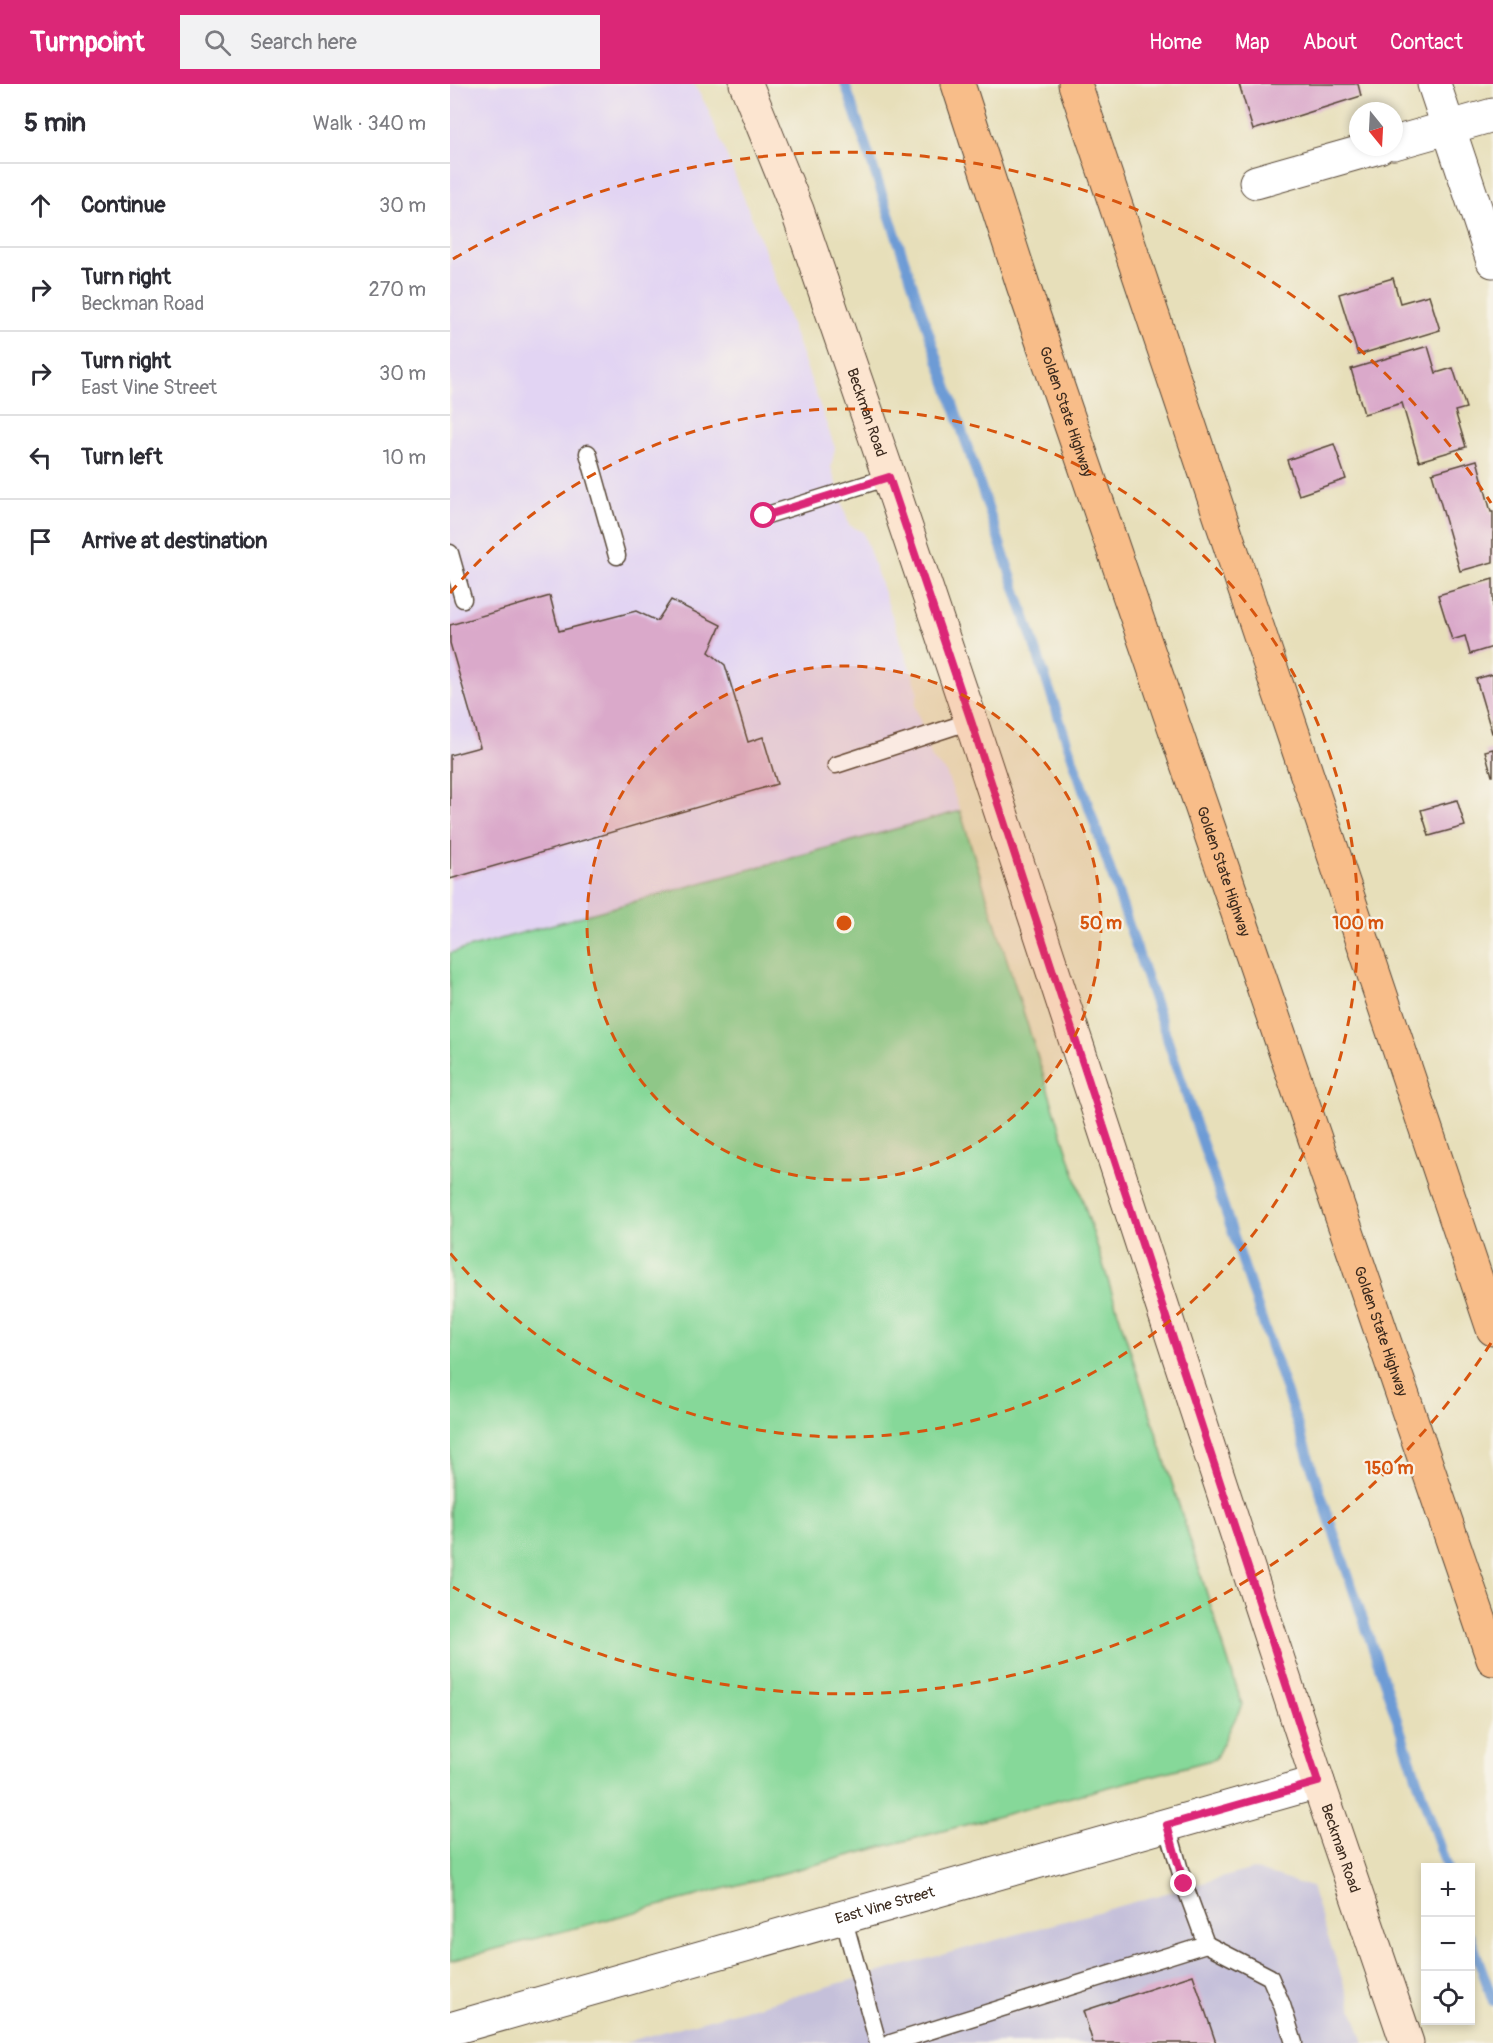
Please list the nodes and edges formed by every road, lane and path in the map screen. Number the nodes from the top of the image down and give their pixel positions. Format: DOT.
graph roads {
  1 [pos="746,84"];
  2 [pos="958,84"];
  3 [pos="1075,84"];
  4 [pos="1434,84"];
  5 [pos="1493,115"];
  6 [pos="1449,127"];
  7 [pos="1403,140"];
  8 [pos="1349,156"];
  9 [pos="1256,182"];
  10 [pos="1493,261"];
  11 [pos="588,453"];
  12 [pos="889,477"];
  13 [pos="764,516"];
  14 [pos="450,553"];
  15 [pos="617,556"];
  16 [pos="463,599"];
  17 [pos="971,721"];
  18 [pos="836,765"];
  19 [pos="1493,1329"];
  20 [pos="1493,1659"];
  21 [pos="1318,1782"];
  22 [pos="1167,1825"];
  23 [pos="843,1917"];
  24 [pos="1206,1944"];
  25 [pos="450,2029"];
  26 [pos="878,2043"];
  27 [pos="891,2043"];
  28 [pos="1294,2043"];
  29 [pos="1407,2043"];
  1 -- 12 [label="street, Beckman Road"];
  2 -- 20 [label="highway, Golden State Highway"];
  3 -- 19 [label="highway"];
  4 -- 6 [label="street"];
  5 -- 6 [label="street"];
  6 -- 7 [label="street"];
  6 -- 10 [label="street"];
  8 -- 9 [label="street"];
  11 -- 15 [label="lane"];
  12 -- 13 [label="lane"];
  12 -- 17 [label="street, Beckman Road"];
  14 -- 16 [label="lane"];
  17 -- 18 [label="lane"];
  17 -- 21 [label="street, Beckman Road"];
  21 -- 22 [label="street, East Vine Street"];
  21 -- 29 [label="street, Beckman Road"];
  22 -- 23 [label="street, East Vine Street"];
  22 -- 24 [label="lane"];
  23 -- 25 [label="street, East Vine Street"];
  23 -- 26 [label="lane"];
  24 -- 27 [label="lane"];
  24 -- 28 [label="lane"];
}
